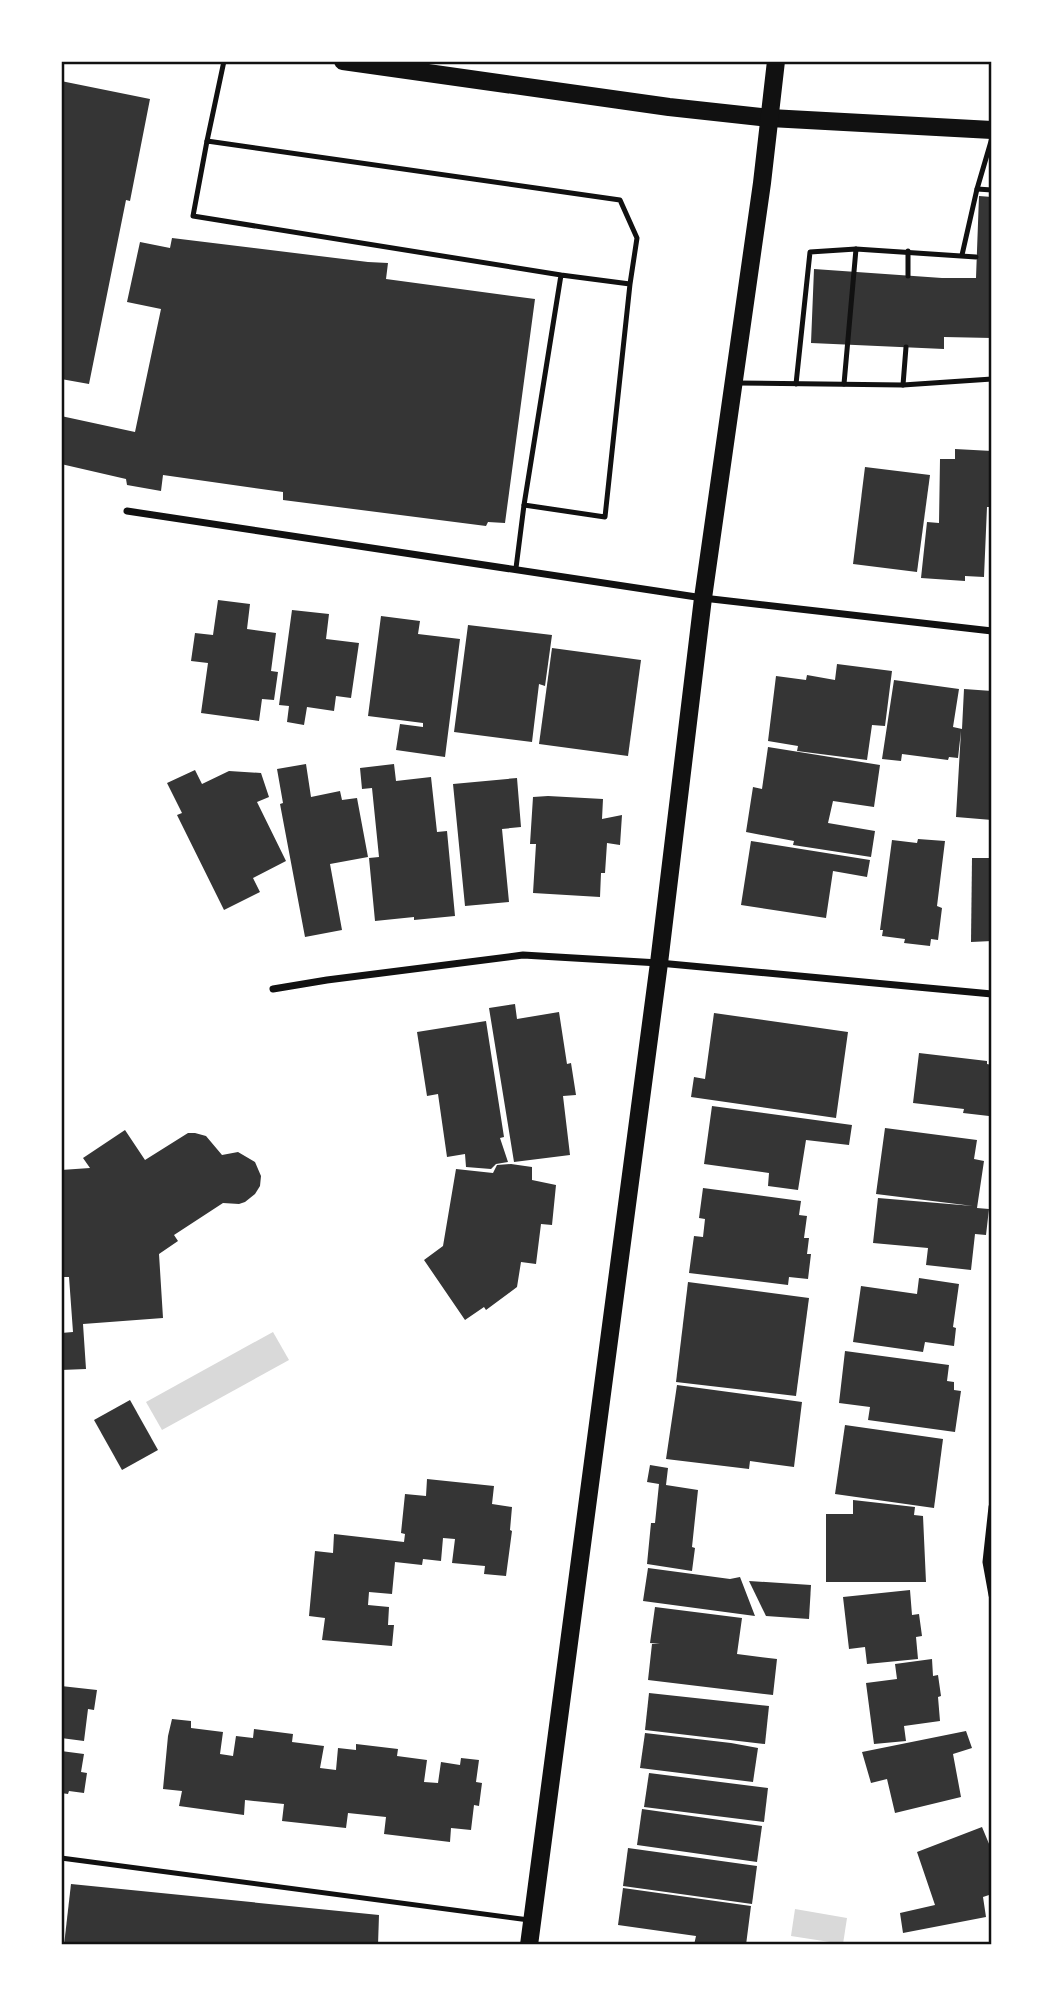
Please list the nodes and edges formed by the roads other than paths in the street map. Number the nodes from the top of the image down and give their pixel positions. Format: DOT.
graph roads {
  1 [pos="223,61"];
  2 [pos="343,61"];
  3 [pos="776,61"];
  4 [pos="770,118"];
  5 [pos="992,130"];
  6 [pos="992,138"];
  7 [pos="207,141"];
  8 [pos="977,189"];
  9 [pos="992,190"];
  10 [pos="856,249"];
  11 [pos="908,251"];
  12 [pos="962,256"];
  13 [pos="976,257"];
  14 [pos="561,275"];
  15 [pos="908,276"];
  16 [pos="630,284"];
  17 [pos="906,347"];
  18 [pos="992,379"];
  19 [pos="733,383"];
  20 [pos="796,384"];
  21 [pos="844,384"];
  22 [pos="903,385"];
  23 [pos="524,505"];
  24 [pos="127,511"];
  25 [pos="516,568"];
  26 [pos="704,598"];
  27 [pos="992,631"];
  28 [pos="659,963"];
  29 [pos="273,989"];
  30 [pos="992,994"];
  31 [pos="992,1507"];
  32 [pos="992,1595"];
  33 [pos="61,1858"];
  34 [pos="532,1920"];
  35 [pos="529,1945"];
  1 -- 7 [label="lane"];
  2 -- 4 [label="main road"];
  3 -- 4 [label="main road"];
  4 -- 5 [label="main road"];
  4 -- 19 [label="main road"];
  6 -- 8 [label="lane"];
  7 -- 14 [label="lane"];
  7 -- 16 [label="lane"];
  8 -- 9 [label="lane"];
  8 -- 12 [label="lane"];
  10 -- 11 [label="lane"];
  10 -- 20 [label="lane"];
  10 -- 21 [label="lane"];
  11 -- 12 [label="lane"];
  11 -- 15 [label="lane"];
  12 -- 13 [label="lane"];
  14 -- 16 [label="lane"];
  14 -- 23 [label="lane"];
  16 -- 23 [label="lane"];
  17 -- 22 [label="lane"];
  18 -- 22 [label="lane"];
  19 -- 20 [label="lane"];
  19 -- 26 [label="main road"];
  20 -- 21 [label="lane"];
  21 -- 22 [label="lane"];
  23 -- 25 [label="lane"];
  24 -- 25 [label="street"];
  25 -- 26 [label="street"];
  26 -- 27 [label="street"];
  26 -- 28 [label="main road"];
  28 -- 29 [label="street"];
  28 -- 30 [label="street"];
  28 -- 34 [label="main road"];
  31 -- 32 [label="street"];
  33 -- 34 [label="lane"];
  34 -- 35 [label="main road"];
}
